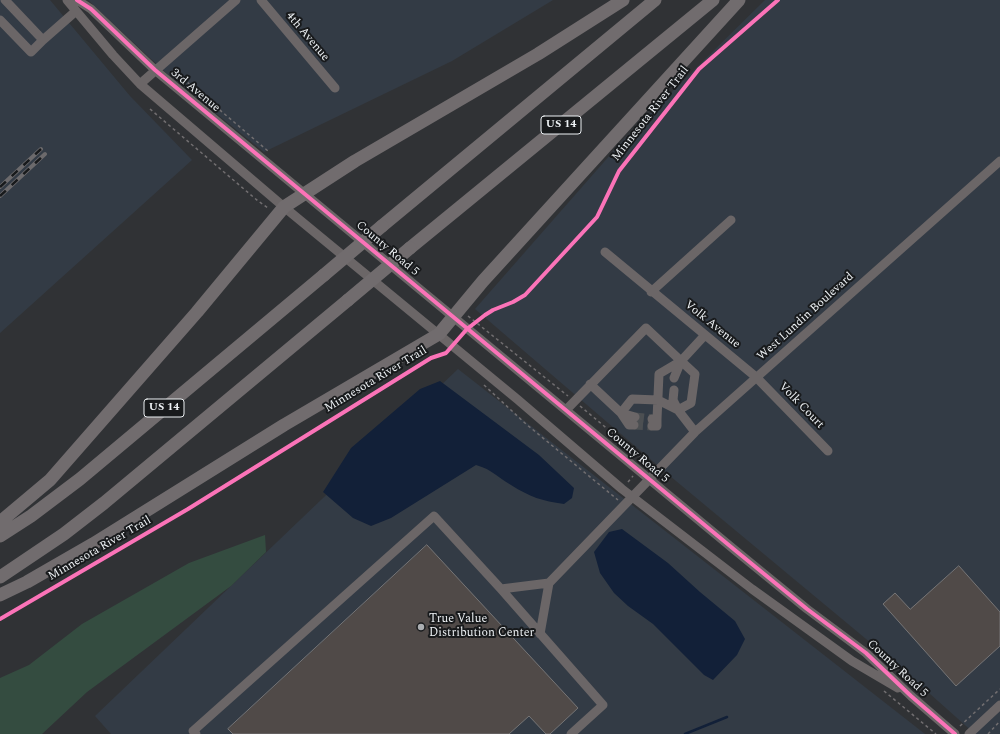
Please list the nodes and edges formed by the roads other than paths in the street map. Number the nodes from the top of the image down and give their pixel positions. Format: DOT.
graph roads {
  1 [pos="5,0"];
  2 [pos="67,0"];
  3 [pos="77,0"];
  4 [pos="236,0"];
  5 [pos="261,0"];
  6 [pos="623,0"];
  7 [pos="655,0"];
  8 [pos="713,0"];
  9 [pos="739,0"];
  10 [pos="0,5"];
  11 [pos="76,11"];
  12 [pos="0,20"];
  13 [pos="43,40"];
  14 [pos="155,70"];
  15 [pos="140,84"];
  16 [pos="335,88"];
  17 [pos="1000,161"];
  18 [pos="304,194"];
  19 [pos="284,208"];
  20 [pos="731,220"];
  21 [pos="605,252"];
  22 [pos="652,292"];
  23 [pos="454,317"];
  24 [pos="439,334"];
  25 [pos="705,335"];
  26 [pos="682,361"];
  27 [pos="756,377"];
  28 [pos="674,378"];
  29 [pos="590,384"];
  30 [pos="674,390"];
  31 [pos="658,400"];
  32 [pos="566,410"];
  33 [pos="678,410"];
  34 [pos="621,413"];
  35 [pos="635,421"];
  36 [pos="654,421"];
  37 [pos="695,432"];
  38 [pos="828,451"];
  39 [pos="649,479"];
  40 [pos="632,497"];
  41 [pos="0,522"];
  42 [pos="0,536"];
  43 [pos="0,577"];
  44 [pos="549,583"];
  45 [pos="501,589"];
  46 [pos="0,594"];
  47 [pos="540,634"];
  48 [pos="911,696"];
  49 [pos="1000,705"];
  50 [pos="954,733"];
  51 [pos="196,734"];
  52 [pos="571,734"];
  53 [pos="969,734"];
  1 -- 10 [label="street"];
  1 -- 13 [label="street"];
  2 -- 11 [label="street"];
  3 -- 14 [label="street, 3rd Avenue"];
  4 -- 14 [label="street"];
  5 -- 16 [label="street, 4th Avenue"];
  6 -- 18 [label="highway"];
  7 -- 42 [label="highway, US 14, bridge"];
  8 -- 43 [label="highway, US 14, bridge"];
  9 -- 23 [label="highway"];
  11 -- 13 [label="street"];
  11 -- 15 [label="street"];
  12 -- 13 [label="street"];
  14 -- 15 [label="street"];
  14 -- 18 [label="street, 3rd Avenue"];
  15 -- 19 [label="street"];
  17 -- 27 [label="street, West Lundin Boulevard"];
  18 -- 19 [label="highway"];
  18 -- 23 [label="street, County Road 5"];
  19 -- 24 [label="street, County Road 5"];
  19 -- 41 [label="highway"];
  20 -- 22 [label="street"];
  21 -- 22 [label="street, Volk Avenue"];
  22 -- 25 [label="street, Volk Avenue"];
  23 -- 24 [label="highway"];
  23 -- 32 [label="street, County Road 5"];
  24 -- 40 [label="street, County Road 5"];
  24 -- 46 [label="highway"];
  25 -- 26 [label="street"];
  25 -- 27 [label="street, Volk Avenue"];
  26 -- 28 [label="street"];
  26 -- 29 [label="street"];
  26 -- 31 [label="street"];
  26 -- 33 [label="street"];
  27 -- 37 [label="street, West Lundin Boulevard"];
  27 -- 38 [label="street, Volk Court"];
  29 -- 32 [label="street"];
  29 -- 34 [label="street"];
  30 -- 33 [label="street"];
  31 -- 33 [label="street"];
  31 -- 34 [label="street"];
  31 -- 36 [label="street"];
  32 -- 39 [label="street, County Road 5"];
  33 -- 37 [label="street"];
  34 -- 35 [label="street"];
  37 -- 39 [label="street, West Lundin Boulevard"];
  39 -- 40 [label="street, West Lundin Boulevard"];
  39 -- 48 [label="street, County Road 5"];
  40 -- 44 [label="street, West Lundin Boulevard"];
  40 -- 48 [label="street, County Road 5"];
  44 -- 45 [label="street"];
  44 -- 47 [label="street"];
  45 -- 47 [label="street"];
  45 -- 51 [label="street"];
  47 -- 52 [label="street"];
  48 -- 50 [label="street, County Road 5"];
  49 -- 53 [label="street"];
}
